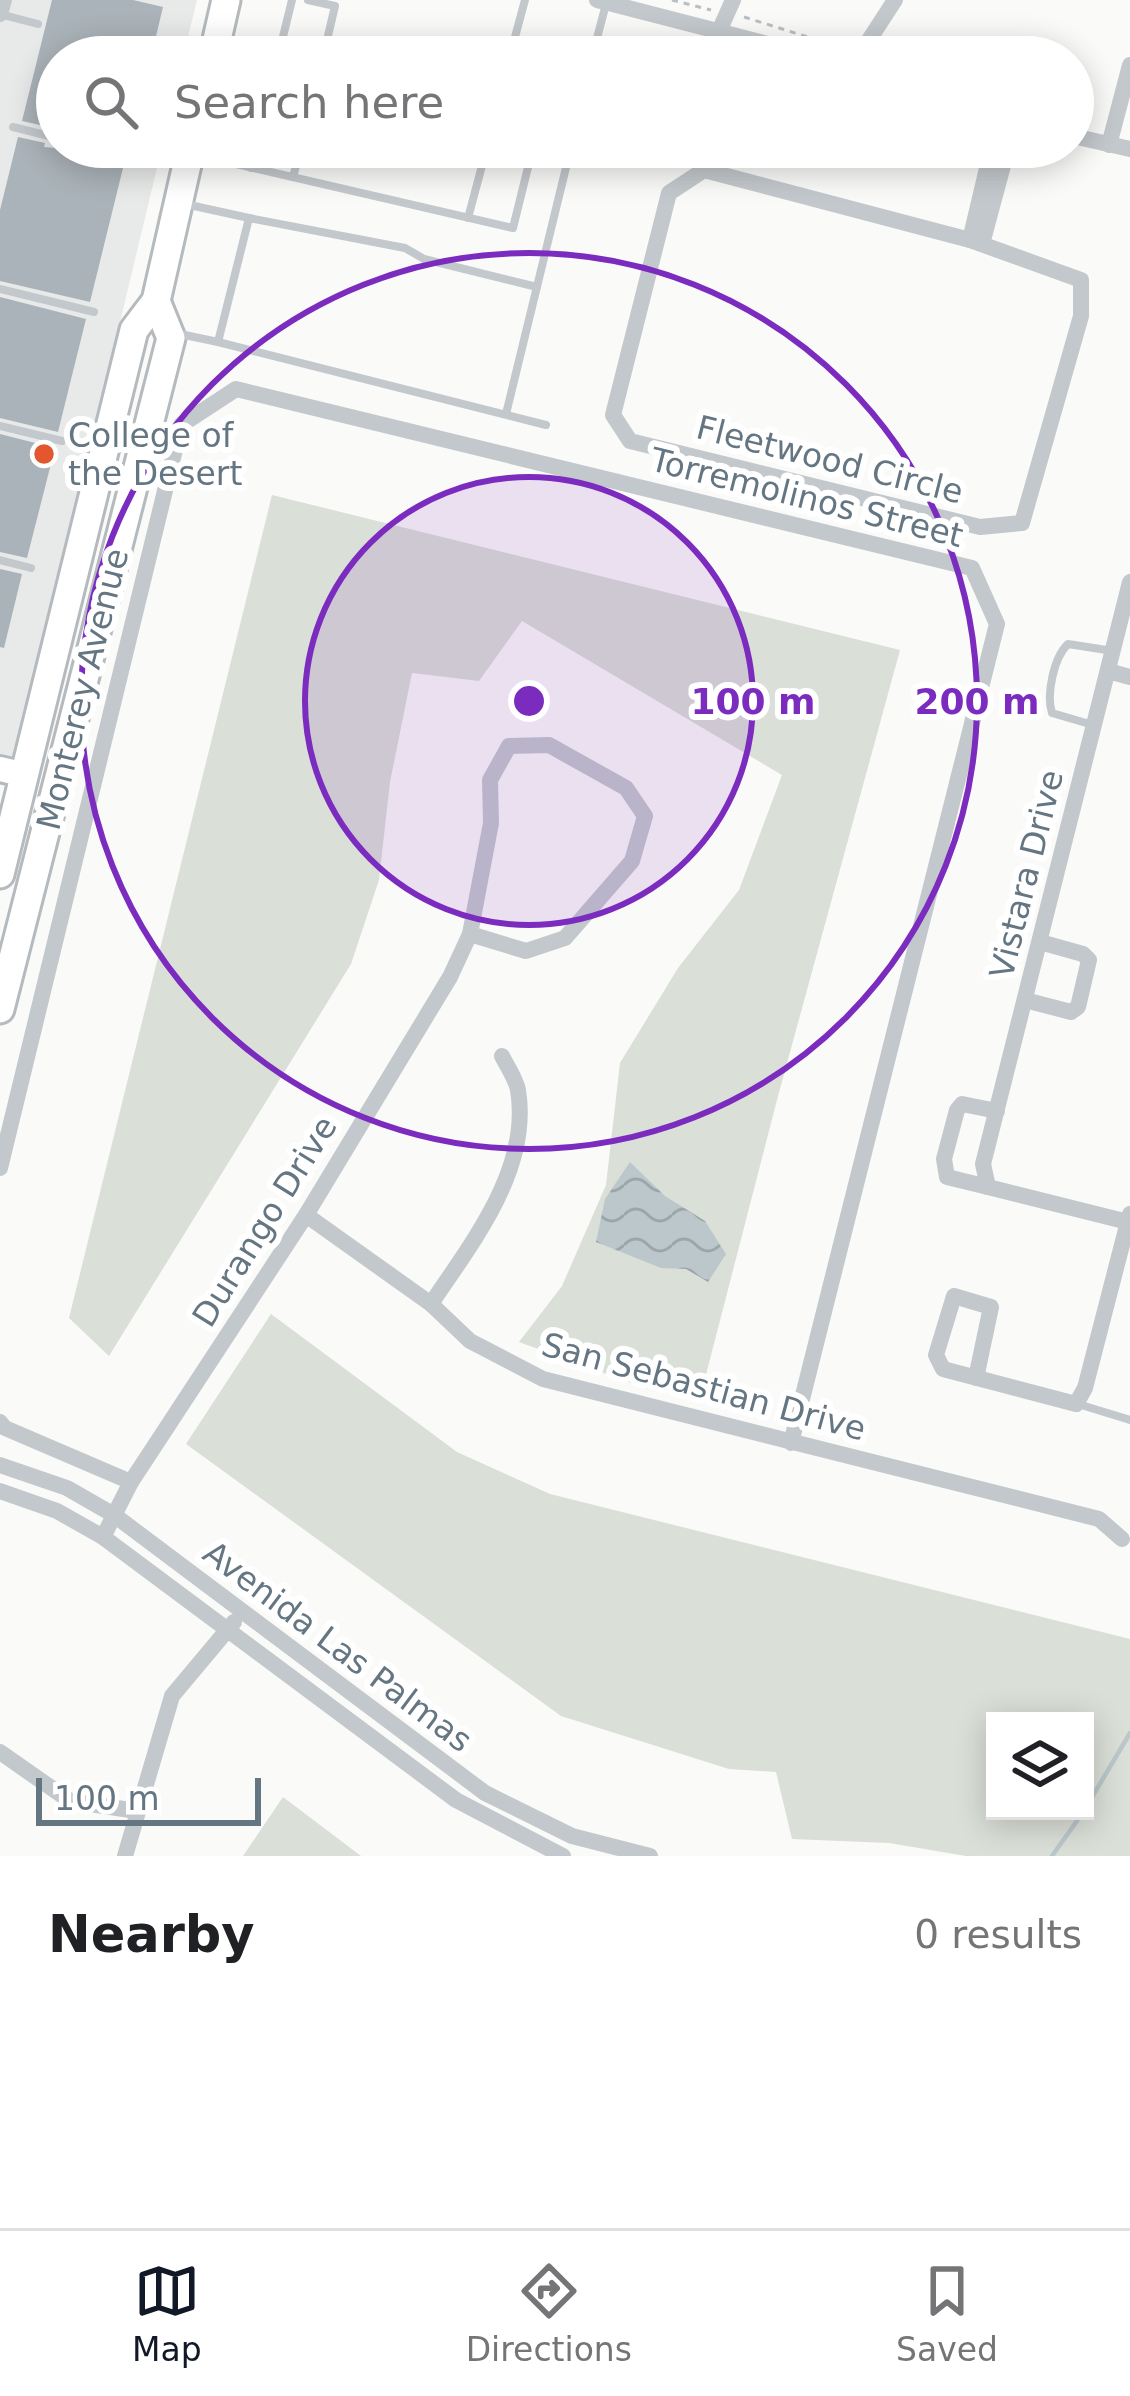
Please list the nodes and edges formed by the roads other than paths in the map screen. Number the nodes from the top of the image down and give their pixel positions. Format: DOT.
graph roads {
  1 [pos="4,0"];
  2 [pos="226,0"];
  3 [pos="292,0"];
  4 [pos="308,0"];
  5 [pos="525,0"];
  6 [pos="733,0"];
  7 [pos="895,0"];
  8 [pos="602,1"];
  9 [pos="0,14"];
  10 [pos="38,24"];
  11 [pos="720,29"];
  12 [pos="218,36"];
  13 [pos="283,36"];
  14 [pos="327,36"];
  15 [pos="515,36"];
  16 [pos="596,36"];
  17 [pos="744,36"];
  18 [pos="872,36"];
  19 [pos="1130,65"];
  20 [pos="13,127"];
  21 [pos="36,133"];
  22 [pos="1094,141"];
  23 [pos="1109,145"];
  24 [pos="1130,149"];
  25 [pos="186,168"];
  26 [pos="251,168"];
  27 [pos="295,168"];
  28 [pos="481,168"];
  29 [pos="528,168"];
  30 [pos="566,168"];
  31 [pos="988,168"];
  32 [pos="1001,168"];
  33 [pos="293,177"];
  34 [pos="178,202"];
  35 [pos="249,218"];
  36 [pos="468,218"];
  37 [pos="976,242"];
  38 [pos="537,287"];
  39 [pos="0,289"];
  40 [pos="156,301"];
  41 [pos="94,312"];
  42 [pos="168,332"];
  43 [pos="218,342"];
  44 [pos="506,414"];
  45 [pos="547,425"];
  46 [pos="0,426"];
  47 [pos="62,441"];
  48 [pos="0,560"];
  49 [pos="31,568"];
  50 [pos="1130,582"];
  51 [pos="1113,651"];
  52 [pos="1108,671"];
  53 [pos="1130,677"];
  54 [pos="1095,725"];
  55 [pos="11,784"];
  56 [pos="0,874"];
  57 [pos="470,934"];
  58 [pos="0,938"];
  59 [pos="1040,942"];
  60 [pos="1025,1000"];
  61 [pos="0,1009"];
  62 [pos="502,1056"];
  63 [pos="997,1112"];
  64 [pos="0,1168"];
  65 [pos="988,1187"];
  66 [pos="306,1215"];
  67 [pos="1129,1217"];
  68 [pos="431,1304"];
  69 [pos="976,1378"];
  70 [pos="1076,1404"];
  71 [pos="1130,1420"];
  72 [pos="0,1422"];
  73 [pos="790,1444"];
  74 [pos="0,1466"];
  75 [pos="131,1482"];
  76 [pos="0,1491"];
  77 [pos="114,1515"];
  78 [pos="103,1537"];
  79 [pos="1121,1539"];
  80 [pos="242,1612"];
  81 [pos="228,1630"];
  82 [pos="0,1751"];
  83 [pos="137,1810"];
  84 [pos="125,1856"];
  85 [pos="563,1856"];
  86 [pos="650,1856"];
  1 -- 9 [label="street"];
  2 -- 12 [label="main road"];
  3 -- 13 [label="lane"];
  4 -- 14 [label="lane"];
  5 -- 15 [label="lane"];
  6 -- 11 [label="street"];
  7 -- 18 [label="street"];
  8 -- 11 [label="street"];
  8 -- 16 [label="lane"];
  9 -- 10 [label="lane"];
  11 -- 17 [label="street"];
  19 -- 23 [label="street"];
  20 -- 21 [label="lane"];
  22 -- 23 [label="street"];
  23 -- 24 [label="street"];
  25 -- 34 [label="main road, Monterey Avenue"];
  26 -- 33 [label="lane"];
  27 -- 33 [label="lane"];
  28 -- 36 [label="lane"];
  29 -- 36 [label="lane"];
  30 -- 38 [label="lane"];
  31 -- 37 [label="street"];
  32 -- 37 [label="street"];
  33 -- 36 [label="lane"];
  34 -- 35 [label="lane"];
  34 -- 40 [label="main road, Monterey Avenue"];
  35 -- 38 [label="lane"];
  35 -- 43 [label="lane"];
  37 -- 37 [label="street, Fleetwood Circle"];
  38 -- 44 [label="lane"];
  39 -- 41 [label="lane"];
  40 -- 42 [label="main road"];
  40 -- 55 [label="main road, Monterey Avenue"];
  42 -- 43 [label="lane"];
  42 -- 61 [label="main road, Monterey Avenue"];
  43 -- 44 [label="lane"];
  44 -- 45 [label="lane"];
  46 -- 47 [label="lane"];
  48 -- 49 [label="lane"];
  50 -- 51 [label="street, Vistara Drive"];
  51 -- 52 [label="street, Vistara Drive"];
  51 -- 54 [label="lane"];
  52 -- 53 [label="street"];
  52 -- 54 [label="street, Vistara Drive"];
  54 -- 59 [label="street, Vistara Drive"];
  55 -- 56 [label="main road, Monterey Avenue"];
  55 -- 58 [label="main road"];
  57 -- 57 [label="street, Durango Drive"];
  57 -- 66 [label="street, Durango Drive"];
  59 -- 60 [label="street, Vistara Drive"];
  59 -- 60 [label="street"];
  60 -- 63 [label="street, Vistara Drive"];
  62 -- 68 [label="street"];
  63 -- 65 [label="street, Vistara Drive"];
  63 -- 65 [label="street"];
  64 -- 73 [label="street, Torremolinos Street"];
  65 -- 67 [label="street"];
  66 -- 68 [label="street, San Sebastian Drive"];
  66 -- 75 [label="street, Durango Drive"];
  67 -- 70 [label="street"];
  68 -- 73 [label="street, San Sebastian Drive"];
  69 -- 69 [label="street"];
  69 -- 70 [label="street"];
  70 -- 71 [label="lane"];
  72 -- 75 [label="street"];
  73 -- 79 [label="street, San Sebastian Drive"];
  74 -- 77 [label="street, Avenida Las Palmas"];
  75 -- 77 [label="street, Durango Drive"];
  76 -- 78 [label="street, Avenida Las Palmas"];
  77 -- 78 [label="street, Durango Drive"];
  77 -- 80 [label="street, Avenida Las Palmas"];
  78 -- 81 [label="street, Avenida Las Palmas"];
  80 -- 81 [label="street"];
  80 -- 86 [label="street, Avenida Las Palmas"];
  81 -- 83 [label="street"];
  81 -- 85 [label="street, Avenida Las Palmas"];
  82 -- 83 [label="street"];
  83 -- 84 [label="street"];
}
